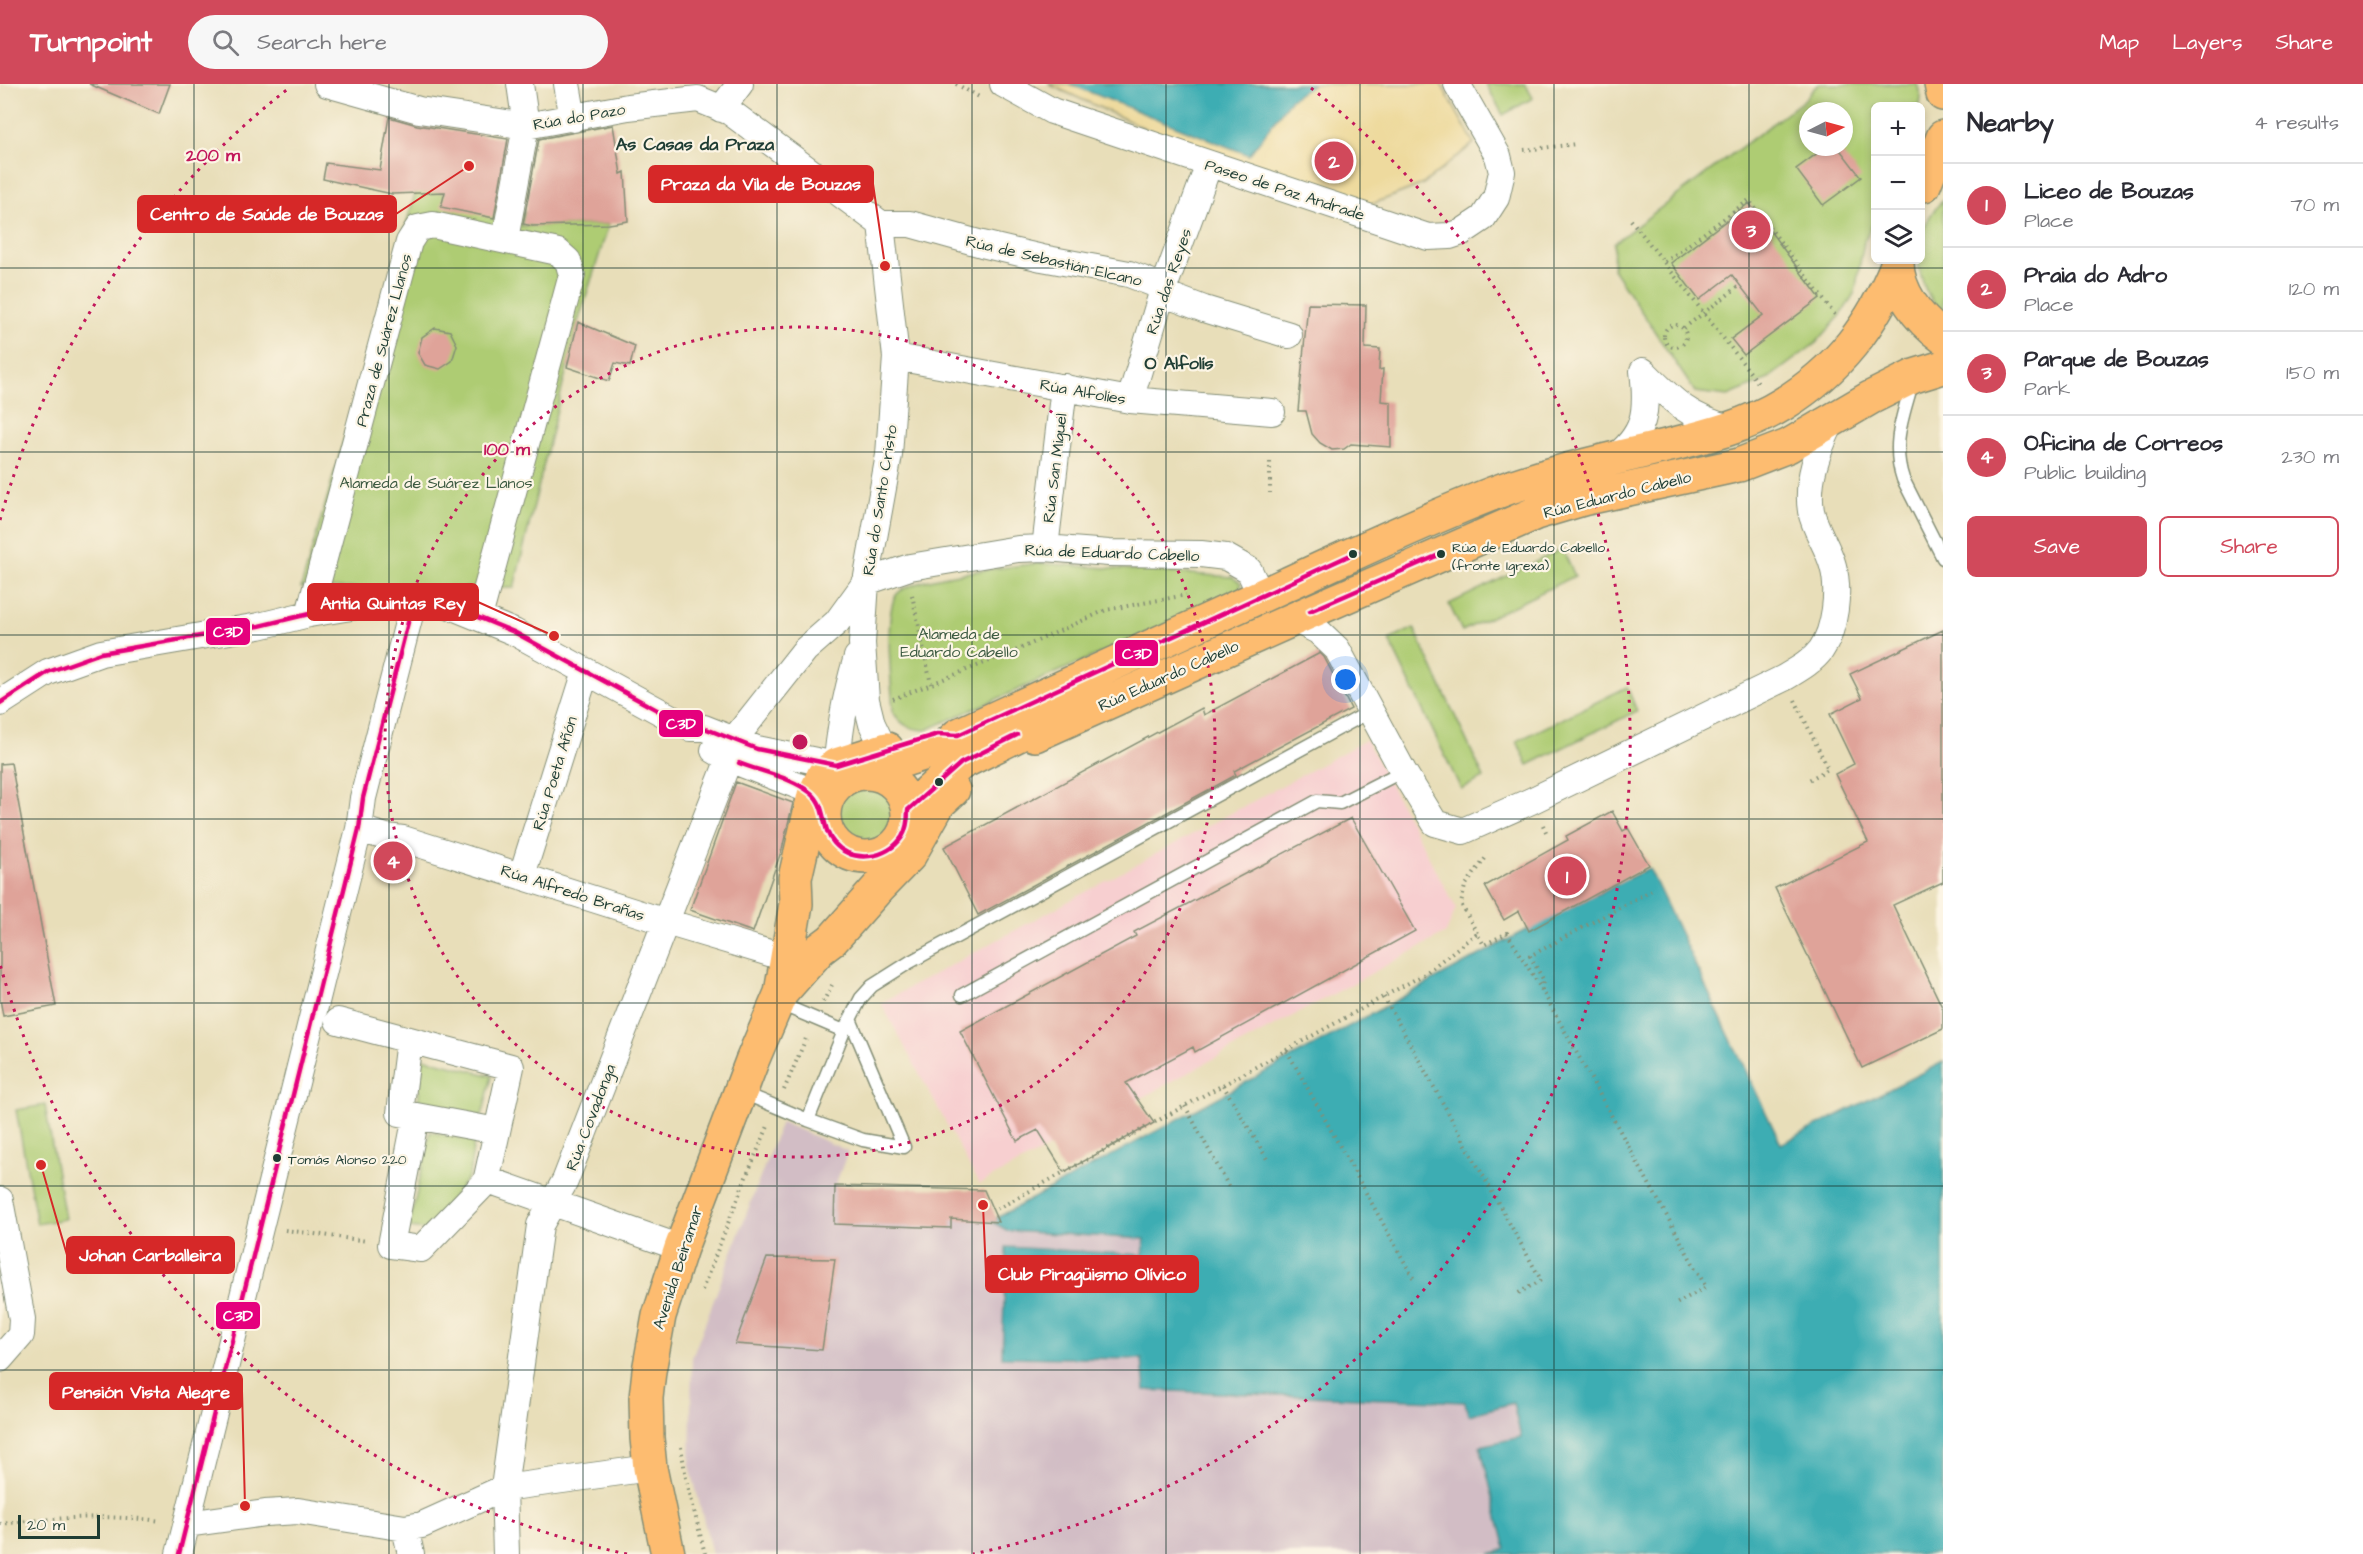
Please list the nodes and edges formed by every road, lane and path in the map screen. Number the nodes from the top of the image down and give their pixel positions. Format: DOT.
graph roads {
  1 [pos="327,84"];
  2 [pos="520,84"];
  3 [pos="567,84"];
  4 [pos="740,84"];
  5 [pos="1003,84"];
  6 [pos="1457,84"];
  7 [pos="1941,84"];
  8 [pos="1943,94"];
  9 [pos="703,97"];
  10 [pos="573,119"];
  11 [pos="526,126"];
  12 [pos="1943,137"];
  13 [pos="1577,144"];
  14 [pos="1516,151"];
  15 [pos="1209,164"];
  16 [pos="1929,181"];
  17 [pos="1631,220"];
  18 [pos="881,224"];
  19 [pos="504,239"];
  20 [pos="1665,262"];
  21 [pos="1896,264"];
  22 [pos="1898,264"];
  23 [pos="1738,287"];
  24 [pos="1162,293"];
  25 [pos="1704,313"];
  26 [pos="1841,322"];
  27 [pos="1684,328"];
  28 [pos="1289,335"];
  29 [pos="1943,337"];
  30 [pos="1666,343"];
  31 [pos="1661,347"];
  32 [pos="896,357"];
  33 [pos="1929,371"];
  34 [pos="1064,387"];
  35 [pos="1762,388"];
  36 [pos="1130,400"];
  37 [pos="1272,412"];
  38 [pos="1831,423"];
  39 [pos="1731,428"];
  40 [pos="1610,460"];
  41 [pos="1270,462"];
  42 [pos="1270,493"];
  43 [pos="1046,548"];
  44 [pos="1943,558"];
  45 [pos="866,582"];
  46 [pos="911,591"];
  47 [pos="1197,593"];
  48 [pos="1261,596"];
  49 [pos="414,599"];
  50 [pos="309,614"];
  51 [pos="479,617"];
  52 [pos="1294,619"];
  53 [pos="862,643"];
  54 [pos="586,671"];
  55 [pos="931,684"];
  56 [pos="1793,696"];
  57 [pos="893,699"];
  58 [pos="0,703"];
  59 [pos="1371,711"];
  60 [pos="1035,735"];
  61 [pos="731,750"];
  62 [pos="1403,771"];
  63 [pos="1807,781"];
  64 [pos="859,787"];
  65 [pos="359,829"];
  66 [pos="884,853"];
  67 [pos="1487,856"];
  68 [pos="522,875"];
  69 [pos="1652,890"];
  70 [pos="666,922"];
  71 [pos="1477,933"];
  72 [pos="820,949"];
  73 [pos="786,958"];
  74 [pos="1542,990"];
  75 [pos="962,994"];
  76 [pos="1384,997"];
  77 [pos="779,998"];
  78 [pos="850,1019"];
  79 [pos="338,1021"];
  80 [pos="810,1029"];
  81 [pos="844,1031"];
  82 [pos="409,1040"];
  83 [pos="1287,1051"];
  84 [pos="1223,1085"];
  85 [pos="741,1092"];
  86 [pos="781,1096"];
  87 [pos="1185,1106"];
  88 [pos="416,1116"];
  89 [pos="772,1119"];
  90 [pos="808,1120"];
  91 [pos="497,1131"];
  92 [pos="1267,1159"];
  93 [pos="486,1182"];
  94 [pos="1229,1186"];
  95 [pos="0,1200"];
  96 [pos="554,1202"];
  97 [pos="997,1209"];
  98 [pos="284,1229"];
  99 [pos="391,1245"];
  100 [pos="681,1248"];
  101 [pos="1415,1281"];
  102 [pos="701,1294"];
  103 [pos="1517,1294"];
  104 [pos="1674,1305"];
  105 [pos="0,1359"];
  106 [pos="680,1437"];
  107 [pos="650,1468"];
  108 [pos="504,1488"];
  109 [pos="179,1523"];
  110 [pos="0,1524"];
  111 [pos="405,1528"];
  112 [pos="179,1554"];
  113 [pos="411,1554"];
  114 [pos="506,1554"];
  115 [pos="668,1554"];
  116 [pos="705,1554"];
  1 -- 11 [label="street, Rúa do Pazo"];
  2 -- 11 [label="street"];
  3 -- 10 [label="street"];
  4 -- 9 [label="street"];
  5 -- 15 [label="street, Paseo de Paz Andrade"];
  6 -- 15 [label="street, Paseo de Paz Andrade"];
  7 -- 8 [label="main road"];
  9 -- 10 [label="street, Rúa do Pazo"];
  9 -- 18 [label="street"];
  10 -- 11 [label="street, Rúa do Pazo"];
  11 -- 19 [label="street"];
  12 -- 16 [label="main road"];
  13 -- 14 [label="path"];
  15 -- 24 [label="street, Rúa das Reyes"];
  17 -- 20 [label="path"];
  18 -- 24 [label="street, Rúa de Sebastián Elcano"];
  18 -- 32 [label="street, Rúa do Santo Cristo"];
  19 -- 50 [label="street, Praza de Suárez Llanos"];
  19 -- 51 [label="street, Praza de Suárez Llanos"];
  20 -- 25 [label="path"];
  20 -- 26 [label="path"];
  21 -- 39 [label="main road, Rúa Eduardo Cabello"];
  22 -- 29 [label="main road"];
  23 -- 25 [label="path"];
  24 -- 28 [label="street, Rúa de Sebastián Elcano"];
  24 -- 36 [label="street, Rúa das Reyes"];
  25 -- 27 [label="path"];
  25 -- 35 [label="path"];
  27 -- 30 [label="path"];
  27 -- 30 [label="path"];
  30 -- 31 [label="path"];
  32 -- 34 [label="street, Rúa Alfolíes"];
  32 -- 45 [label="street, Rúa do Santo Cristo"];
  33 -- 38 [label="main road, Rúa Eduardo Cabello"];
  33 -- 44 [label="lane"];
  34 -- 36 [label="street, Rúa Alfolíes"];
  34 -- 43 [label="street, Rúa San Miguel"];
  36 -- 37 [label="street, Rúa Alfolíes"];
  38 -- 52 [label="main road, Rúa Eduardo Cabello"];
  38 -- 62 [label="street"];
  39 -- 40 [label="main road, Rúa Eduardo Cabello"];
  39 -- 40 [label="street"];
  40 -- 48 [label="main road, Rúa Eduardo Cabello"];
  41 -- 42 [label="path"];
  43 -- 45 [label="street, Rúa de Eduardo Cabello"];
  43 -- 48 [label="street, Rúa de Eduardo Cabello"];
  45 -- 53 [label="street, Rúa do Santo Cristo"];
  45 -- 61 [label="street"];
  46 -- 55 [label="path"];
  47 -- 55 [label="path"];
  48 -- 64 [label="main road, Rúa Eduardo Cabello"];
  49 -- 50 [label="street"];
  49 -- 51 [label="street"];
  49 -- 65 [label="street"];
  50 -- 58 [label="street"];
  51 -- 54 [label="street"];
  52 -- 59 [label="street"];
  52 -- 60 [label="main road, Rúa Eduardo Cabello"];
  53 -- 64 [label="street, Rúa do Santo Cristo"];
  53 -- 64 [label="street, Rúa do Santo Cristo"];
  54 -- 61 [label="street"];
  54 -- 68 [label="street, Rúa Poeta Añón"];
  55 -- 57 [label="path"];
  56 -- 63 [label="path"];
  59 -- 62 [label="street"];
  59 -- 78 [label="lane"];
  60 -- 64 [label="main road, Rúa Eduardo Cabello"];
  60 -- 72 [label="main road"];
  61 -- 64 [label="street"];
  61 -- 64 [label="street"];
  61 -- 70 [label="street, Rúa Covadonga"];
  62 -- 75 [label="lane"];
  64 -- 66 [label="main road, Avenida Beiramar"];
  64 -- 66 [label="main road"];
  64 -- 73 [label="main road, Avenida Beiramar"];
  65 -- 68 [label="street, Rúa Alfredo Brañas"];
  65 -- 109 [label="street"];
  66 -- 72 [label="main road, Avenida Beiramar"];
  67 -- 71 [label="path"];
  68 -- 70 [label="street, Rúa Alfredo Brañas"];
  69 -- 74 [label="path"];
  70 -- 73 [label="street, Rúa Alfredo Brañas"];
  70 -- 96 [label="street, Rúa Covadonga"];
  71 -- 74 [label="path"];
  71 -- 76 [label="path"];
  72 -- 77 [label="main road, Avenida Beiramar"];
  73 -- 77 [label="main road, Avenida Beiramar"];
  74 -- 104 [label="path"];
  76 -- 83 [label="path"];
  76 -- 103 [label="path"];
  77 -- 81 [label="lane"];
  77 -- 85 [label="main road, Avenida Beiramar"];
  78 -- 81 [label="lane"];
  78 -- 90 [label="lane"];
  79 -- 82 [label="street"];
  80 -- 86 [label="path"];
  81 -- 90 [label="lane"];
  82 -- 88 [label="street"];
  82 -- 91 [label="street"];
  83 -- 84 [label="path"];
  83 -- 101 [label="path"];
  84 -- 87 [label="path"];
  84 -- 92 [label="path"];
  85 -- 90 [label="lane"];
  85 -- 100 [label="main road, Avenida Beiramar"];
  87 -- 94 [label="path"];
  87 -- 97 [label="path"];
  88 -- 91 [label="street"];
  88 -- 99 [label="street"];
  89 -- 102 [label="path"];
  91 -- 93 [label="street"];
  93 -- 96 [label="street"];
  93 -- 99 [label="street"];
  95 -- 105 [label="street"];
  96 -- 100 [label="street"];
  96 -- 108 [label="street, Rúa Covadonga"];
  98 -- 99 [label="path"];
  100 -- 107 [label="main road, Avenida Beiramar"];
  106 -- 116 [label="path"];
  107 -- 108 [label="street"];
  107 -- 115 [label="main road, Avenida Beiramar"];
  108 -- 111 [label="street"];
  108 -- 114 [label="street, Rúa Covadonga"];
  109 -- 110 [label="path"];
  109 -- 111 [label="street"];
  109 -- 112 [label="street"];
  111 -- 113 [label="street"];
}
